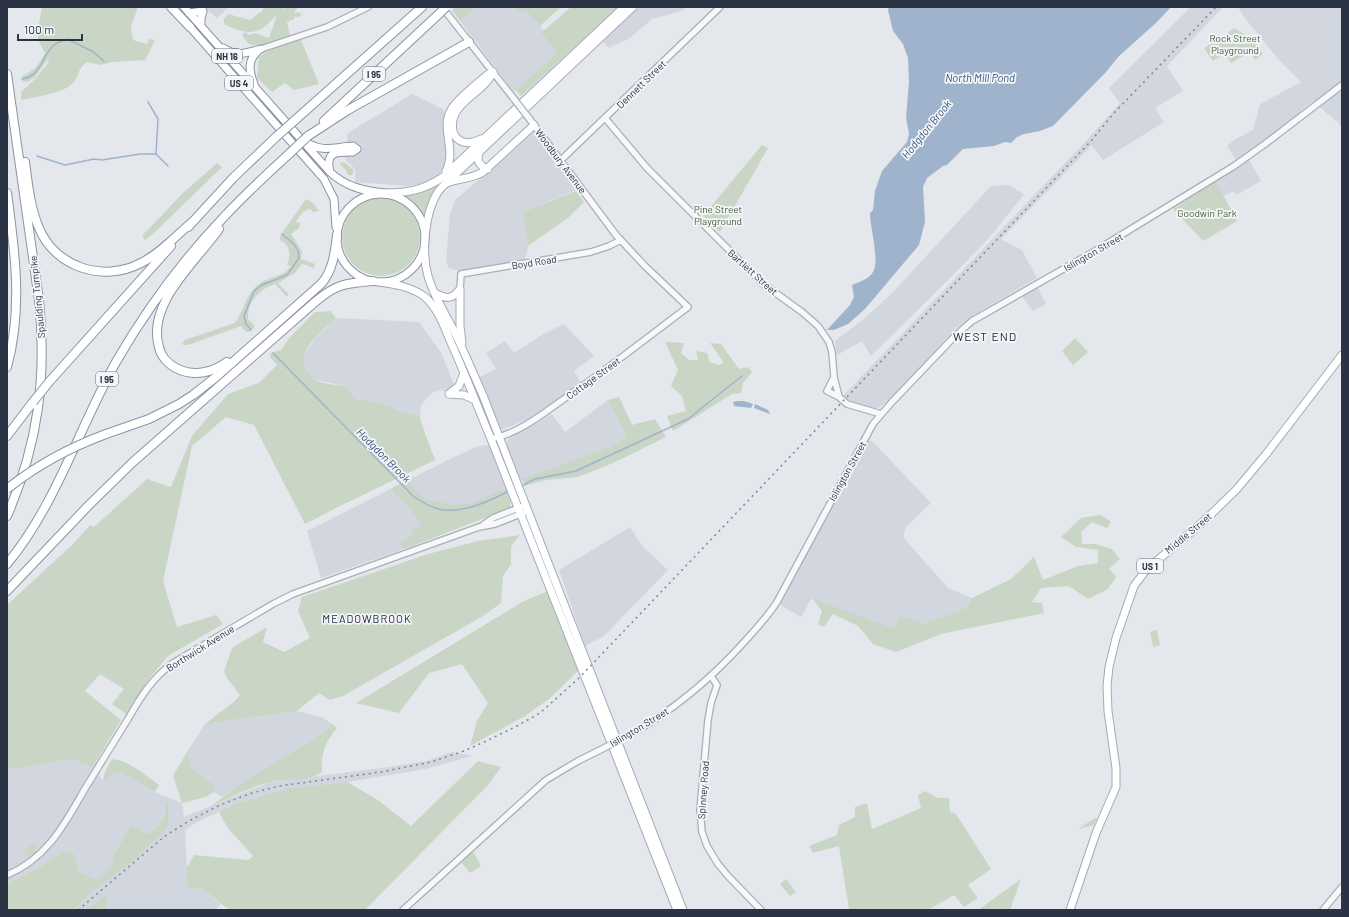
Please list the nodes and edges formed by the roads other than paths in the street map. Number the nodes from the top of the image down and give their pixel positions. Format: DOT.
graph roads {
  1 [pos="171,7"];
  2 [pos="368,7"];
  3 [pos="422,7"];
  4 [pos="624,7"];
  5 [pos="633,7"];
  6 [pos="720,7"];
  7 [pos="443,9"];
  8 [pos="187,10"];
  9 [pos="201,26"];
  10 [pos="190,27"];
  11 [pos="469,42"];
  12 [pos="216,43"];
  13 [pos="261,49"];
  14 [pos="7,65"];
  15 [pos="493,72"];
  16 [pos="7,74"];
  17 [pos="1342,85"];
  18 [pos="257,90"];
  19 [pos="605,118"];
  20 [pos="534,124"];
  21 [pos="296,135"];
  22 [pos="488,135"];
  23 [pos="308,136"];
  24 [pos="480,150"];
  25 [pos="561,160"];
  26 [pos="488,169"];
  27 [pos="330,172"];
  28 [pos="443,181"];
  29 [pos="7,193"];
  30 [pos="385,193"];
  31 [pos="231,210"];
  32 [pos="191,223"];
  33 [pos="337,235"];
  34 [pos="621,240"];
  35 [pos="425,244"];
  36 [pos="376,282"];
  37 [pos="460,289"];
  38 [pos="434,292"];
  39 [pos="688,307"];
  40 [pos="252,345"];
  41 [pos="464,353"];
  42 [pos="1342,355"];
  43 [pos="7,367"];
  44 [pos="464,373"];
  45 [pos="834,377"];
  46 [pos="839,397"];
  47 [pos="475,400"];
  48 [pos="881,414"];
  49 [pos="7,436"];
  50 [pos="499,437"];
  51 [pos="491,439"];
  52 [pos="7,489"];
  53 [pos="527,508"];
  54 [pos="519,512"];
  55 [pos="7,516"];
  56 [pos="7,564"];
  57 [pos="7,591"];
  58 [pos="711,676"];
  59 [pos="7,875"];
  60 [pos="1342,888"];
  61 [pos="403,910"];
  62 [pos="677,910"];
  63 [pos="683,910"];
  64 [pos="761,910"];
  65 [pos="1070,910"];
  66 [pos="1323,910"];
  1 -- 10 [label="highway"];
  2 -- 13 [label="street"];
  3 -- 32 [label="highway, I 95, bridge"];
  4 -- 22 [label="main road"];
  5 -- 24 [label="main road"];
  6 -- 19 [label="street, Dennett Street"];
  7 -- 11 [label="street, Woodbury Avenue"];
  7 -- 23 [label="highway, I 95"];
  8 -- 9 [label="main road, NH 16"];
  8 -- 9 [label="main road"];
  9 -- 12 [label="main road, NH 16"];
  10 -- 33 [label="main road, US 4"];
  11 -- 15 [label="street, Woodbury Avenue"];
  11 -- 23 [label="highway"];
  12 -- 13 [label="main road"];
  12 -- 18 [label="main road, NH 16"];
  13 -- 18 [label="main road"];
  14 -- 32 [label="highway"];
  15 -- 20 [label="street, Woodbury Avenue, bridge"];
  15 -- 22 [label="main road"];
  15 -- 28 [label="main road"];
  16 -- 55 [label="highway, Spaulding Turnpike"];
  17 -- 48 [label="street, Islington Street"];
  18 -- 21 [label="main road, NH 16"];
  19 -- 25 [label="street, Dennett Street"];
  19 -- 45 [label="street, Bartlett Street"];
  20 -- 25 [label="street, Woodbury Avenue"];
  20 -- 26 [label="main road"];
  21 -- 27 [label="main road, NH 16"];
  21 -- 27 [label="main road"];
  22 -- 28 [label="main road"];
  23 -- 31 [label="highway, I 95, bridge"];
  24 -- 26 [label="main road"];
  24 -- 28 [label="main road"];
  25 -- 34 [label="street, Woodbury Avenue"];
  26 -- 28 [label="main road"];
  27 -- 30 [label="main road, NH 16"];
  28 -- 30 [label="main road"];
  28 -- 35 [label="main road"];
  29 -- 43 [label="highway, Spaulding Turnpike"];
  30 -- 33 [label="main road"];
  30 -- 35 [label="main road"];
  31 -- 40 [label="highway"];
  31 -- 56 [label="highway, I 95"];
  32 -- 49 [label="highway, I 95, bridge"];
  33 -- 36 [label="main road"];
  33 -- 40 [label="highway"];
  34 -- 37 [label="street, Boyd Road"];
  34 -- 39 [label="street, Woodbury Avenue"];
  35 -- 36 [label="main road"];
  35 -- 38 [label="main road"];
  36 -- 44 [label="main road"];
  36 -- 57 [label="highway"];
  37 -- 38 [label="main road"];
  37 -- 41 [label="main road"];
  38 -- 41 [label="main road"];
  39 -- 50 [label="street, Cottage Street"];
  40 -- 52 [label="highway, bridge"];
  41 -- 50 [label="main road"];
  42 -- 65 [label="main road, Middle Street / US 1"];
  44 -- 47 [label="main road"];
  44 -- 47 [label="main road"];
  45 -- 46 [label="street"];
  45 -- 46 [label="street, Bartlett Street"];
  46 -- 48 [label="street, Bartlett Street"];
  47 -- 51 [label="main road"];
  48 -- 58 [label="street, Islington Street"];
  50 -- 51 [label="street, Cottage Street"];
  50 -- 53 [label="main road"];
  51 -- 54 [label="main road"];
  53 -- 54 [label="street, Borthwick Avenue"];
  53 -- 63 [label="main road"];
  54 -- 59 [label="street, Borthwick Avenue"];
  54 -- 62 [label="main road"];
  58 -- 61 [label="street, Islington Street, bridge"];
  58 -- 64 [label="street, Spinney Road"];
  60 -- 66 [label="street"];
}
